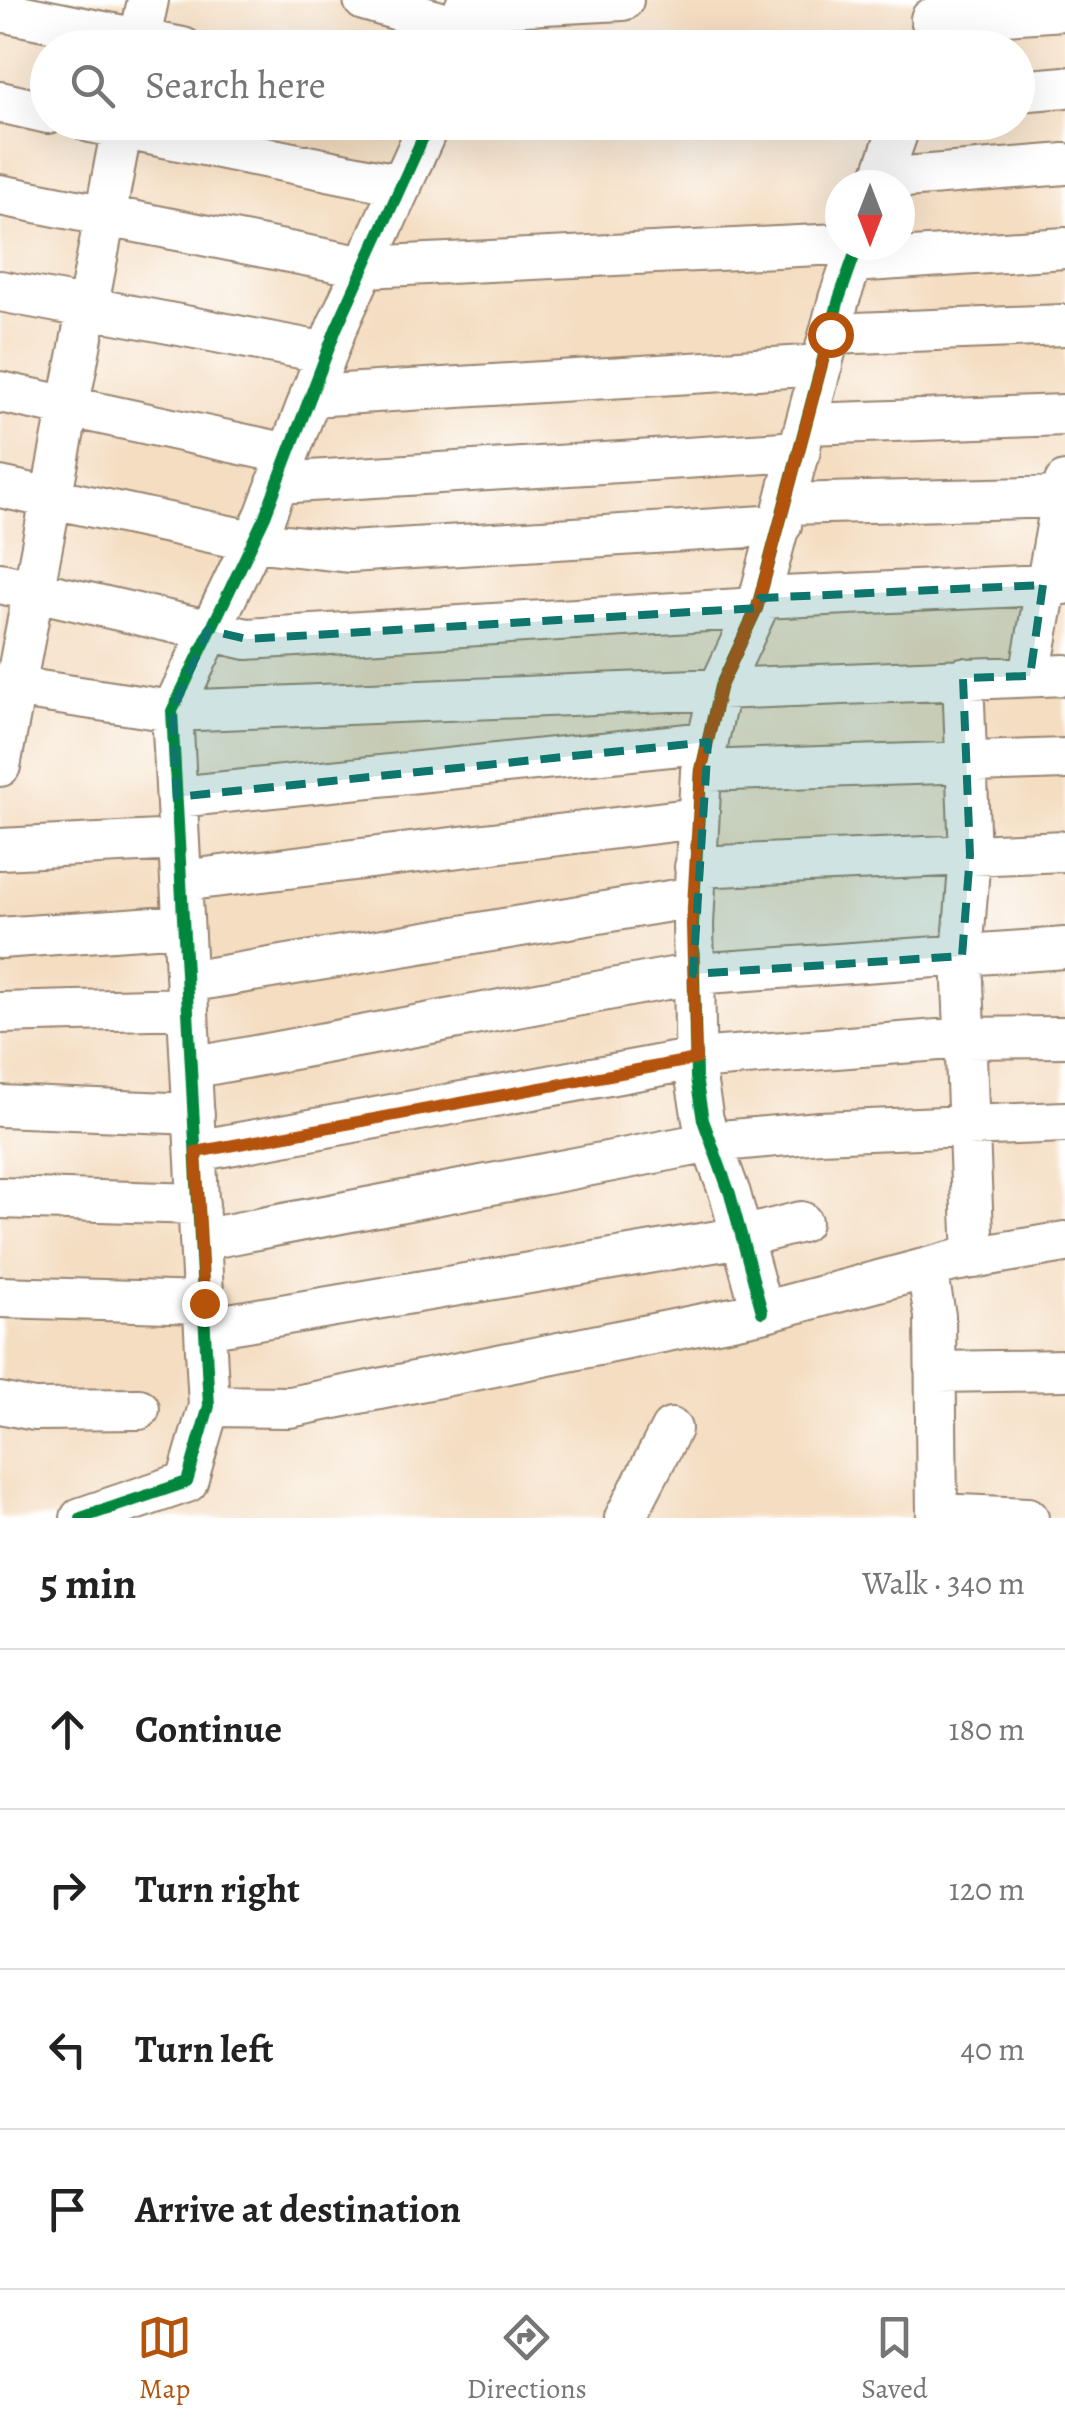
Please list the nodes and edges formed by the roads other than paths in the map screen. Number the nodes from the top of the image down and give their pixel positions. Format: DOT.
graph roads {
  1 [pos="364,0"];
  2 [pos="623,0"];
  3 [pos="1065,10"];
  4 [pos="0,11"];
  5 [pos="463,21"];
  6 [pos="931,22"];
  7 [pos="142,29"];
  8 [pos="1065,86"];
  9 [pos="1035,89"];
  10 [pos="0,102"];
  11 [pos="30,109"];
  12 [pos="111,140"];
  13 [pos="184,140"];
  14 [pos="422,140"];
  15 [pos="895,140"];
  16 [pos="1065,164"];
  17 [pos="884,170"];
  18 [pos="915,179"];
  19 [pos="402,185"];
  20 [pos="0,195"];
  21 [pos="105,217"];
  22 [pos="1065,248"];
  23 [pos="915,249"];
  24 [pos="825,251"];
  25 [pos="848,260"];
  26 [pos="364,267"];
  27 [pos="0,291"];
  28 [pos="86,308"];
  29 [pos="1065,325"];
  30 [pos="826,350"];
  31 [pos="327,353"];
  32 [pos="0,392"];
  33 [pos="310,396"];
  34 [pos="68,406"];
  35 [pos="1065,415"];
  36 [pos="803,438"];
  37 [pos="283,468"];
  38 [pos="0,487"];
  39 [pos="1064,492"];
  40 [pos="50,498"];
  41 [pos="784,515"];
  42 [pos="252,541"];
  43 [pos="1054,584"];
  44 [pos="16,586"];
  45 [pos="758,603"];
  46 [pos="208,630"];
  47 [pos="1047,675"];
  48 [pos="963,678"];
  49 [pos="6,686"];
  50 [pos="720,688"];
  51 [pos="172,711"];
  52 [pos="705,756"];
  53 [pos="1065,759"];
  54 [pos="966,763"];
  55 [pos="0,766"];
  56 [pos="176,798"];
  57 [pos="698,818"];
  58 [pos="179,840"];
  59 [pos="0,848"];
  60 [pos="1065,850"];
  61 [pos="970,855"];
  62 [pos="181,881"];
  63 [pos="695,882"];
  64 [pos="183,926"];
  65 [pos="0,938"];
  66 [pos="1065,948"];
  67 [pos="962,956"];
  68 [pos="693,974"];
  69 [pos="187,995"];
  70 [pos="0,1013"];
  71 [pos="1065,1037"];
  72 [pos="964,1038"];
  73 [pos="696,1059"];
  74 [pos="191,1068"];
  75 [pos="0,1106"];
  76 [pos="1065,1122"];
  77 [pos="968,1126"];
  78 [pos="195,1133"];
  79 [pos="711,1142"];
  80 [pos="0,1198"];
  81 [pos="200,1222"];
  82 [pos="801,1222"];
  83 [pos="742,1236"];
  84 [pos="1065,1242"];
  85 [pos="974,1258"];
  86 [pos="927,1270"];
  87 [pos="0,1297"];
  88 [pos="762,1312"];
  89 [pos="204,1316"];
  90 [pos="1065,1370"];
  91 [pos="936,1372"];
  92 [pos="0,1404"];
  93 [pos="210,1406"];
  94 [pos="139,1409"];
  95 [pos="671,1429"];
  96 [pos="937,1516"];
  97 [pos="81,1518"];
  98 [pos="625,1518"];
  99 [pos="1028,1518"];
  1 -- 5 [label="street"];
  2 -- 5 [label="street"];
  3 -- 6 [label="street"];
  4 -- 7 [label="street"];
  8 -- 9 [label="street"];
  10 -- 11 [label="street"];
  12 -- 21 [label="street"];
  13 -- 19 [label="street"];
  14 -- 19 [label="street"];
  15 -- 17 [label="street"];
  16 -- 18 [label="street"];
  19 -- 26 [label="street"];
  20 -- 21 [label="street"];
  21 -- 26 [label="street"];
  21 -- 28 [label="street"];
  22 -- 23 [label="street"];
  24 -- 26 [label="street"];
  25 -- 30 [label="street"];
  26 -- 31 [label="street"];
  27 -- 28 [label="street"];
  28 -- 31 [label="street"];
  28 -- 34 [label="street"];
  29 -- 30 [label="street"];
  30 -- 33 [label="street"];
  30 -- 36 [label="street"];
  31 -- 33 [label="street"];
  32 -- 34 [label="street"];
  33 -- 37 [label="street"];
  34 -- 37 [label="street"];
  34 -- 40 [label="street"];
  35 -- 36 [label="street"];
  36 -- 37 [label="street"];
  36 -- 41 [label="street"];
  37 -- 42 [label="street"];
  38 -- 40 [label="street"];
  39 -- 41 [label="street"];
  39 -- 43 [label="street"];
  40 -- 42 [label="street"];
  40 -- 44 [label="street"];
  41 -- 42 [label="street"];
  41 -- 45 [label="street"];
  42 -- 46 [label="street"];
  43 -- 45 [label="street"];
  43 -- 47 [label="street"];
  44 -- 46 [label="street"];
  44 -- 49 [label="street"];
  45 -- 46 [label="street"];
  45 -- 50 [label="street"];
  46 -- 51 [label="street"];
  47 -- 48 [label="street"];
  48 -- 50 [label="street"];
  48 -- 54 [label="street"];
  49 -- 51 [label="street"];
  49 -- 55 [label="street"];
  50 -- 51 [label="street"];
  50 -- 52 [label="street"];
  51 -- 56 [label="street"];
  52 -- 54 [label="street"];
  52 -- 56 [label="street"];
  52 -- 57 [label="street"];
  53 -- 54 [label="street"];
  54 -- 61 [label="street"];
  56 -- 58 [label="street"];
  57 -- 62 [label="street"];
  57 -- 63 [label="street"];
  58 -- 59 [label="street"];
  58 -- 62 [label="street"];
  60 -- 61 [label="street"];
  61 -- 63 [label="street"];
  61 -- 67 [label="street"];
  62 -- 64 [label="street"];
  63 -- 68 [label="street"];
  63 -- 69 [label="street"];
  64 -- 65 [label="street"];
  64 -- 69 [label="street"];
  66 -- 67 [label="street"];
  67 -- 68 [label="street"];
  67 -- 72 [label="street"];
  68 -- 73 [label="street"];
  68 -- 74 [label="street"];
  69 -- 70 [label="street"];
  69 -- 74 [label="street"];
  71 -- 72 [label="street"];
  72 -- 73 [label="street"];
  72 -- 77 [label="street"];
  73 -- 78 [label="street"];
  73 -- 79 [label="street"];
  74 -- 78 [label="street"];
  75 -- 78 [label="street"];
  76 -- 77 [label="street"];
  77 -- 79 [label="street"];
  77 -- 85 [label="street"];
  78 -- 81 [label="street"];
  79 -- 81 [label="street"];
  79 -- 83 [label="street"];
  80 -- 81 [label="street"];
  81 -- 89 [label="street"];
  82 -- 83 [label="street"];
  83 -- 88 [label="street"];
  83 -- 89 [label="street"];
  84 -- 85 [label="street"];
  85 -- 86 [label="street"];
  86 -- 88 [label="street"];
  86 -- 91 [label="street"];
  87 -- 89 [label="street"];
  88 -- 93 [label="street"];
  89 -- 93 [label="street"];
  90 -- 91 [label="street"];
  91 -- 96 [label="street"];
  92 -- 94 [label="street"];
  93 -- 97 [label="street"];
  95 -- 98 [label="street"];
  96 -- 99 [label="street"];
}
